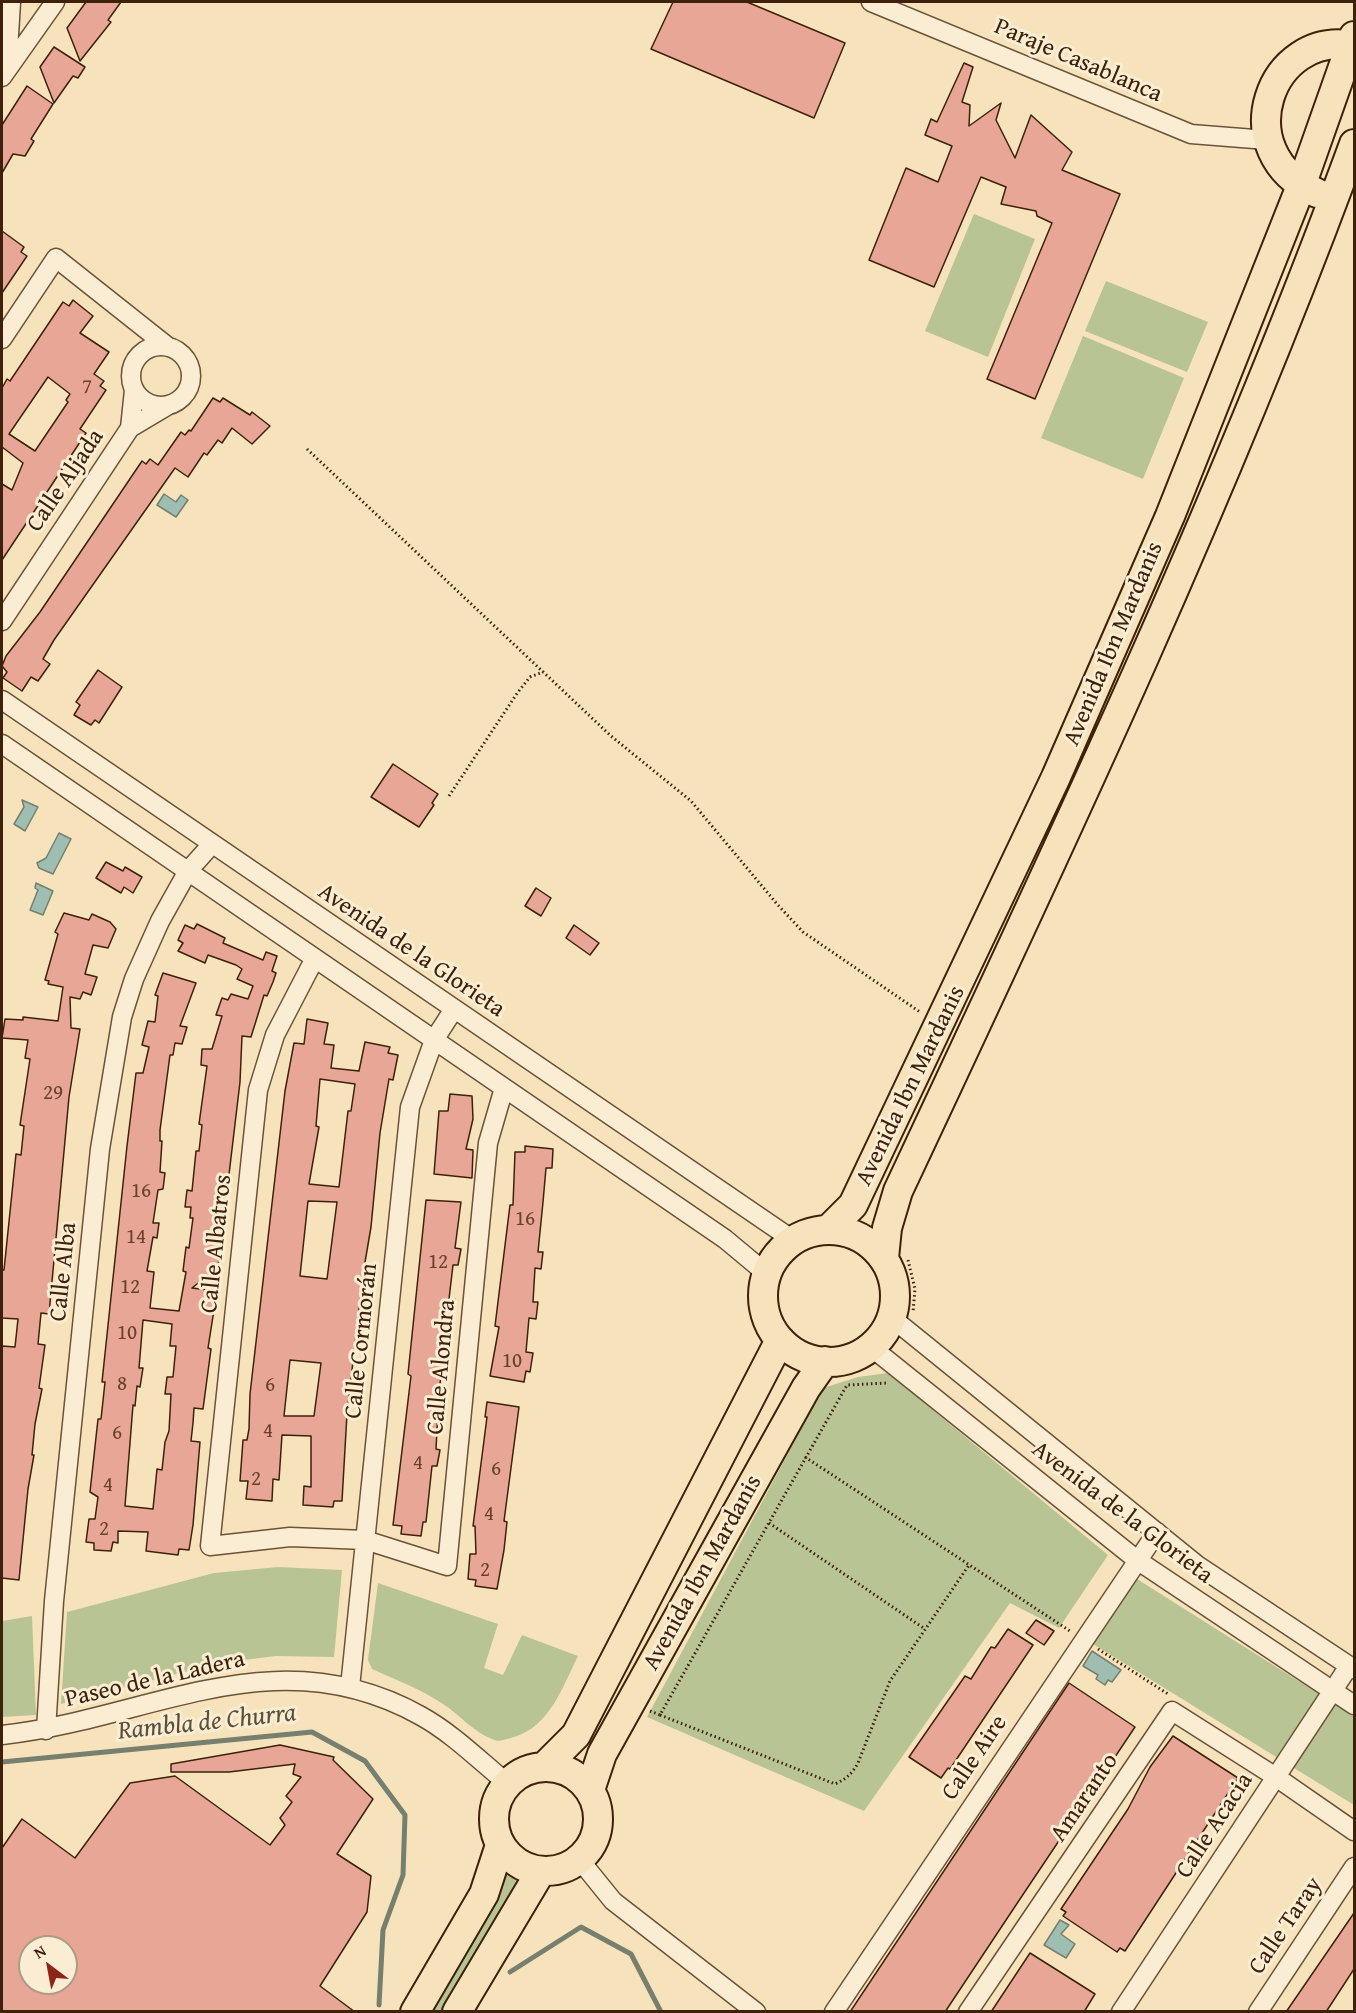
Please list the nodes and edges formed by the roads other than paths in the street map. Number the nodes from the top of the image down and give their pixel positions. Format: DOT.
graph roads {
  1 [pos="11,2"];
  2 [pos="55,2"];
  3 [pos="874,2"];
  4 [pos="1353,42"];
  5 [pos="4,74"];
  6 [pos="1267,140"];
  7 [pos="1354,144"];
  8 [pos="1301,186"];
  9 [pos="1345,196"];
  10 [pos="2,339"];
  11 [pos="167,345"];
  12 [pos="134,390"];
  13 [pos="168,405"];
  14 [pos="130,428"];
  15 [pos="4,610"];
  16 [pos="2,700"];
  17 [pos="2,744"];
  18 [pos="212,844"];
  19 [pos="188,872"];
  20 [pos="315,958"];
  21 [pos="454,1009"];
  22 [pos="434,1040"];
  23 [pos="504,1088"];
  24 [pos="828,1230"];
  25 [pos="794,1240"];
  26 [pos="884,1258"];
  27 [pos="767,1274"];
  28 [pos="892,1318"];
  29 [pos="780,1340"];
  30 [pos="871,1347"];
  31 [pos="825,1362"];
  32 [pos="1156,1532"];
  33 [pos="365,1540"];
  34 [pos="1137,1560"];
  35 [pos="1352,1668"];
  36 [pos="350,1688"];
  37 [pos="1332,1691"];
  38 [pos="1354,1705"];
  39 [pos="46,1730"];
  40 [pos="2,1735"];
  41 [pos="546,1766"];
  42 [pos="1276,1777"];
  43 [pos="507,1783"];
  44 [pos="590,1790"];
  45 [pos="1354,1831"];
  46 [pos="500,1845"];
  47 [pos="579,1859"];
  48 [pos="1354,1867"];
  49 [pos="541,1871"];
  50 [pos="415,2012"];
  51 [pos="457,2012"];
  52 [pos="756,2012"];
  53 [pos="834,2012"];
  54 [pos="968,2012"];
  55 [pos="1121,2012"];
  56 [pos="1258,2012"];
  1 -- 5 [label="street"];
  2 -- 5 [label="street"];
  3 -- 6 [label="street, Paraje Casablanca"];
  4 -- 6 [label="main road"];
  4 -- 8 [label="main road, Avenida Ibn Mardanis"];
  6 -- 8 [label="main road"];
  7 -- 9 [label="main road, Avenida Ibn Mardanis"];
  8 -- 9 [label="main road"];
  8 -- 24 [label="main road, Avenida Ibn Mardanis"];
  9 -- 26 [label="main road, Avenida Ibn Mardanis"];
  10 -- 11 [label="street"];
  11 -- 12 [label="street"];
  11 -- 13 [label="street"];
  12 -- 13 [label="street"];
  12 -- 14 [label="street"];
  13 -- 14 [label="street"];
  14 -- 15 [label="street, Calle Aljada"];
  16 -- 18 [label="street, Avenida de la Glorieta"];
  17 -- 19 [label="street"];
  18 -- 19 [label="street, Calle Alba"];
  18 -- 21 [label="street, Avenida de la Glorieta"];
  19 -- 20 [label="street"];
  19 -- 39 [label="street, Calle Alba"];
  20 -- 22 [label="street"];
  20 -- 33 [label="street, Calle Albatros"];
  21 -- 22 [label="street, Calle Cormorán"];
  21 -- 25 [label="street, Avenida de la Glorieta"];
  22 -- 23 [label="street"];
  22 -- 33 [label="street, Calle Cormorán"];
  23 -- 27 [label="street"];
  23 -- 33 [label="street, Calle Alondra"];
  24 -- 25 [label="main road"];
  24 -- 26 [label="main road"];
  25 -- 27 [label="main road"];
  26 -- 28 [label="main road"];
  27 -- 29 [label="main road"];
  28 -- 30 [label="main road"];
  28 -- 32 [label="street, Avenida de la Glorieta"];
  29 -- 31 [label="main road"];
  29 -- 41 [label="main road, Avenida Ibn Mardanis"];
  30 -- 31 [label="main road"];
  30 -- 34 [label="street, Avenida de la Glorieta"];
  31 -- 44 [label="main road, Avenida Ibn Mardanis"];
  32 -- 34 [label="street, Calle Aire"];
  32 -- 35 [label="street, Avenida de la Glorieta"];
  33 -- 36 [label="street, Calle Cormorán"];
  34 -- 37 [label="street, Avenida de la Glorieta"];
  34 -- 53 [label="street, Calle Aire"];
  35 -- 37 [label="street, Calle Acacia"];
  36 -- 39 [label="street, Paseo de la Ladera"];
  36 -- 43 [label="street, Paseo de la Ladera"];
  37 -- 38 [label="street, Avenida de la Glorieta"];
  37 -- 42 [label="street, Calle Acacia"];
  39 -- 40 [label="street, Paseo de la Ladera"];
  41 -- 43 [label="main road"];
  41 -- 44 [label="main road"];
  42 -- 45 [label="street"];
  42 -- 54 [label="street, Amaranto"];
  42 -- 55 [label="street, Calle Acacia"];
  43 -- 46 [label="main road"];
  44 -- 47 [label="main road"];
  46 -- 49 [label="main road"];
  46 -- 50 [label="main road"];
  47 -- 49 [label="main road"];
  47 -- 52 [label="street"];
  48 -- 56 [label="street, Calle Taray"];
  49 -- 51 [label="main road"];
}
